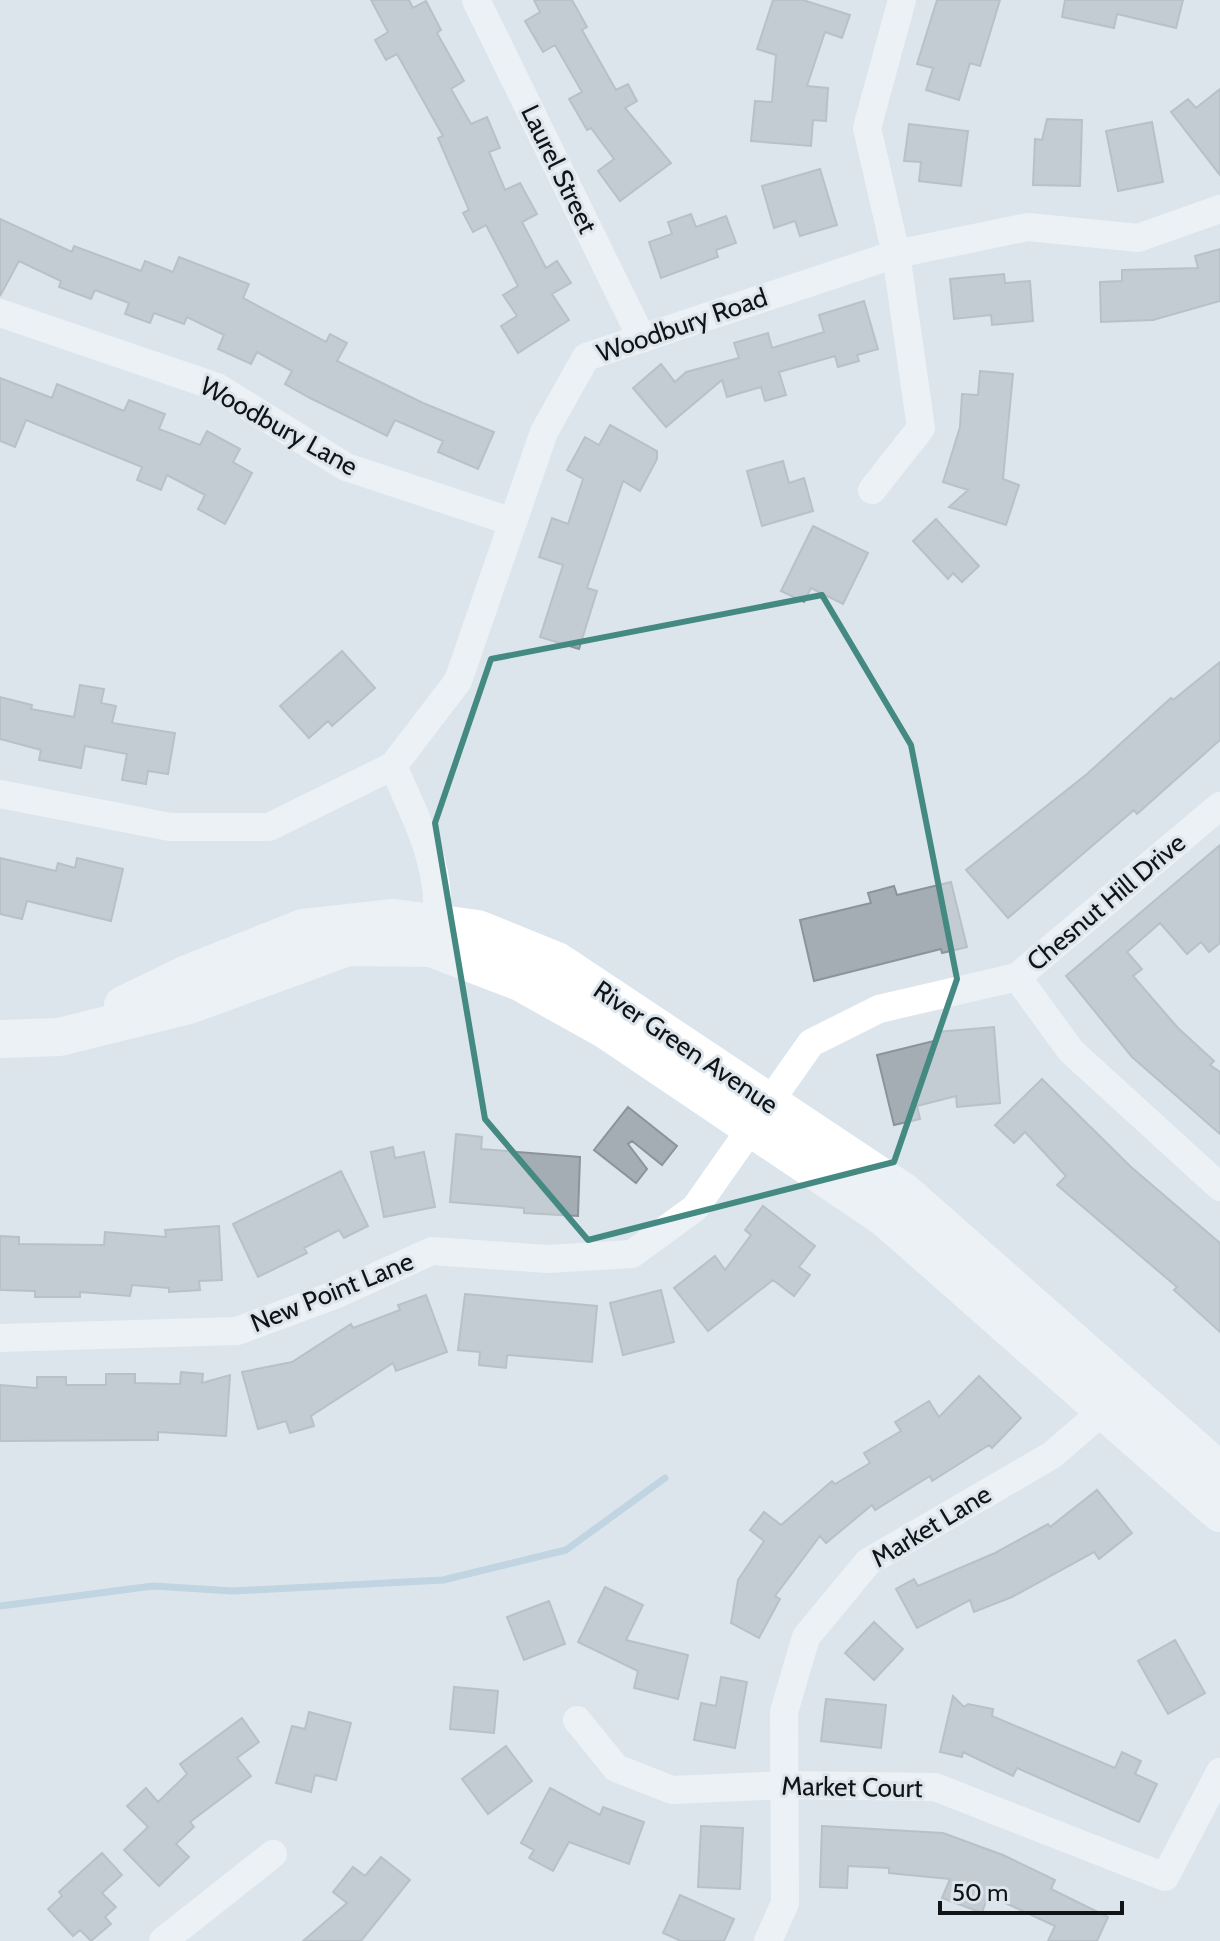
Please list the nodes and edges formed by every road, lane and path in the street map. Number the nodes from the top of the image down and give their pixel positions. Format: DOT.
graph roads {
  1 [pos="476,0"];
  2 [pos="902,0"];
  3 [pos="1220,209"];
  4 [pos="896,254"];
  5 [pos="0,313"];
  6 [pos="642,339"];
  7 [pos="872,490"];
  8 [pos="513,522"];
  9 [pos="393,766"];
  10 [pos="0,794"];
  11 [pos="1220,806"];
  12 [pos="434,936"];
  13 [pos="1017,977"];
  14 [pos="0,1039"];
  15 [pos="762,1116"];
  16 [pos="1220,1187"];
  17 [pos="0,1338"];
  18 [pos="1116,1400"];
  19 [pos="1220,1471"];
  20 [pos="1220,1513"];
  21 [pos="577,1720"];
  22 [pos="1220,1772"];
  23 [pos="784,1785"];
  24 [pos="273,1854"];
  25 [pos="163,1941"];
  26 [pos="768,1941"];
  1 -- 6 [label="street, Laurel Street"];
  2 -- 4 [label="street"];
  3 -- 4 [label="street, Woodbury Road"];
  4 -- 6 [label="street, Woodbury Road"];
  4 -- 7 [label="street"];
  5 -- 8 [label="street, Woodbury Lane"];
  6 -- 8 [label="street, Woodbury Road"];
  8 -- 9 [label="street, Woodbury Road"];
  9 -- 10 [label="street"];
  9 -- 12 [label="street"];
  11 -- 13 [label="street, Chesnut Hill Drive"];
  12 -- 14 [label="street, River Green Avenue"];
  12 -- 15 [label="street, River Green Avenue"];
  13 -- 15 [label="street, Chesnut Hill Drive"];
  13 -- 16 [label="street"];
  15 -- 17 [label="street, New Point Lane"];
  15 -- 18 [label="street, River Green Avenue"];
  18 -- 19 [label="street, River Green Avenue"];
  18 -- 20 [label="street, River Green Avenue"];
  18 -- 23 [label="street, Market Lane"];
  21 -- 23 [label="street, Market Court"];
  22 -- 23 [label="street, Market Court"];
  23 -- 26 [label="street, Market Lane"];
  24 -- 25 [label="street"];
}
